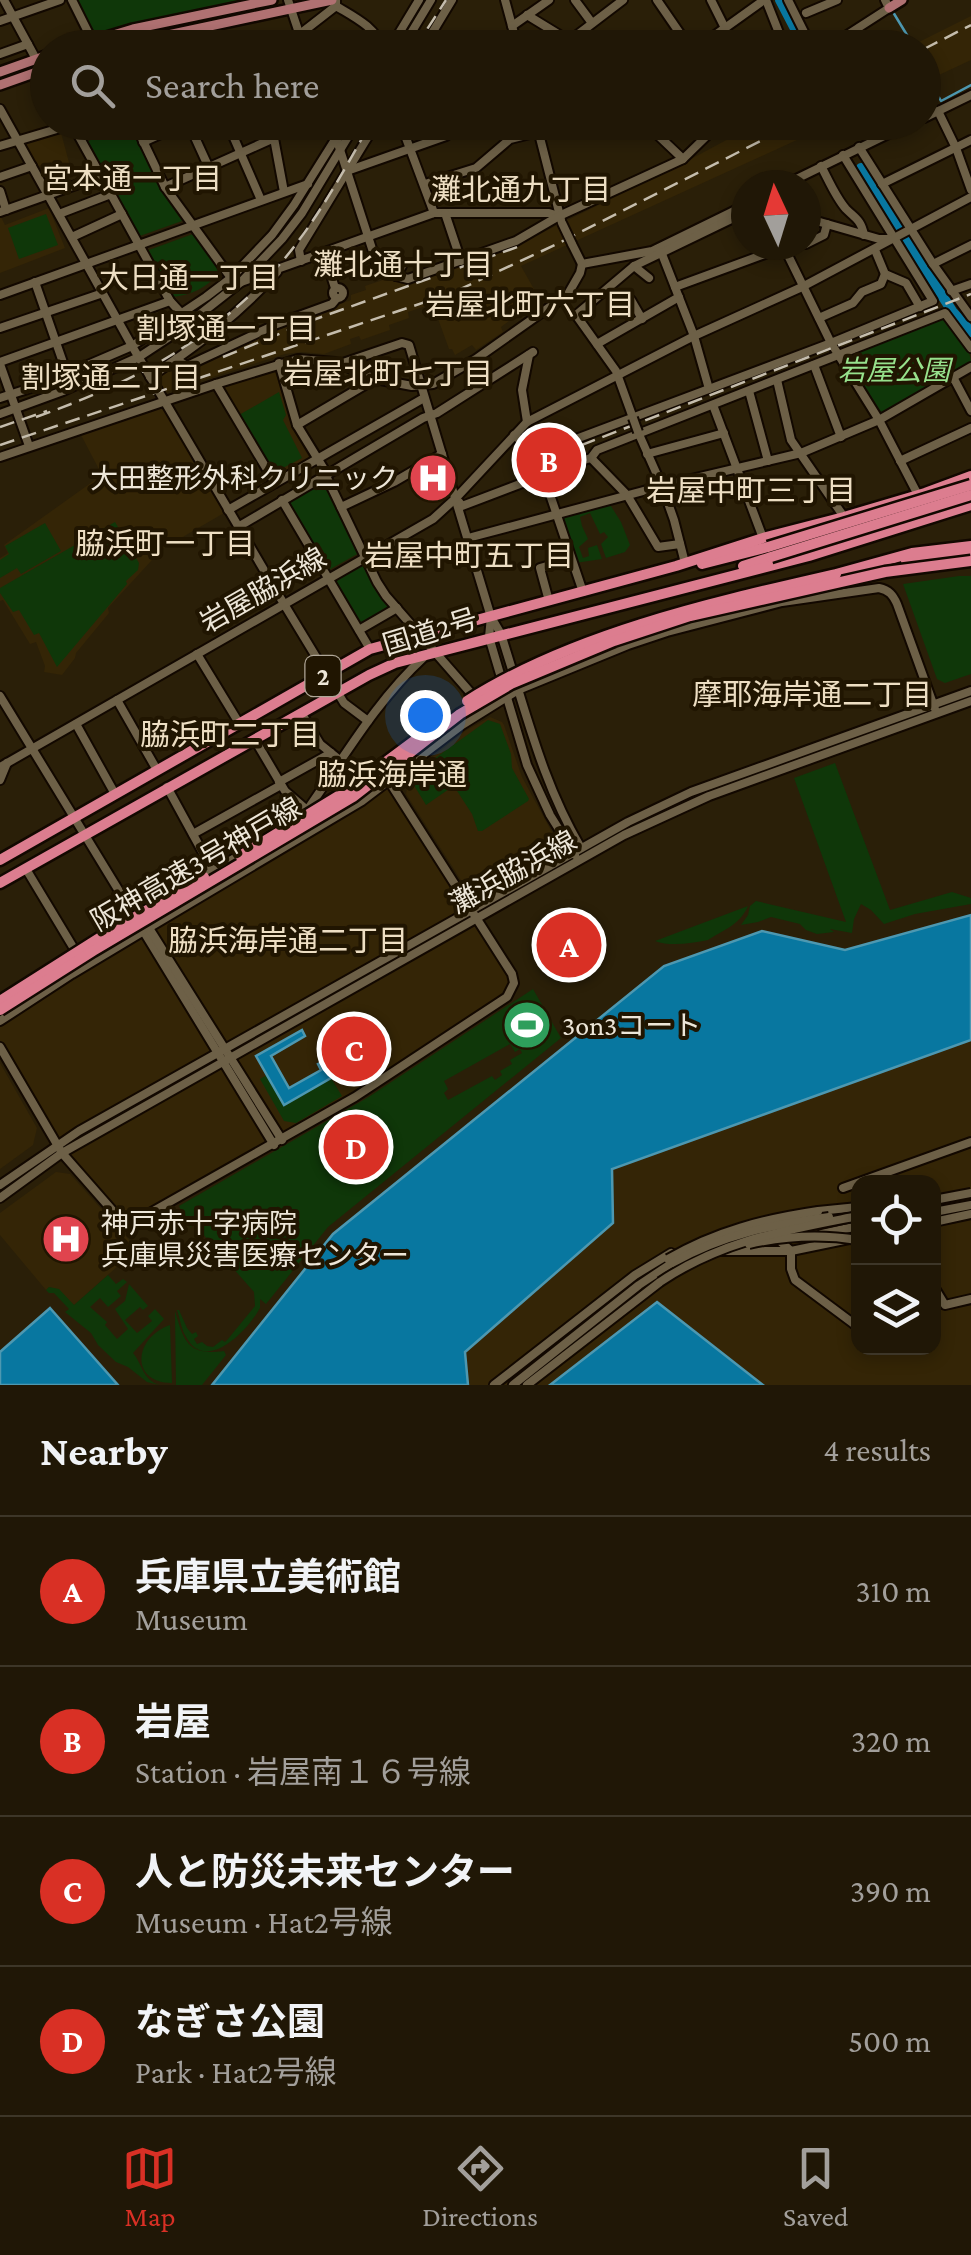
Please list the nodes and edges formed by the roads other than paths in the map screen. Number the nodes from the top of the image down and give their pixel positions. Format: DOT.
graph roads {
  1 [pos="4,0"];
  2 [pos="60,0"];
  3 [pos="72,0"];
  4 [pos="272,0"];
  5 [pos="418,0"];
  6 [pos="432,0"];
  7 [pos="452,0"];
  8 [pos="506,0"];
  9 [pos="548,0"];
  10 [pos="575,0"];
  11 [pos="623,0"];
  12 [pos="657,0"];
  13 [pos="711,0"];
  14 [pos="765,0"];
  15 [pos="788,0"];
  16 [pos="837,0"];
  17 [pos="902,0"];
  18 [pos="335,2"];
  19 [pos="290,4"];
  20 [pos="887,4"];
  21 [pos="806,13"];
  22 [pos="527,15"];
  23 [pos="13,16"];
  24 [pos="0,21"];
  25 [pos="592,23"];
  26 [pos="512,26"];
  27 [pos="87,30"];
  28 [pos="130,30"];
  29 [pos="182,30"];
  30 [pos="298,30"];
  31 [pos="306,30"];
  32 [pos="373,30"];
  33 [pos="400,30"];
  34 [pos="413,30"];
  35 [pos="434,30"];
  36 [pos="513,30"];
  37 [pos="546,30"];
  38 [pos="583,30"];
  39 [pos="680,30"];
  40 [pos="723,30"];
  41 [pos="778,30"];
  42 [pos="803,30"];
  43 [pos="851,30"];
  44 [pos="28,44"];
  45 [pos="30,48"];
  46 [pos="0,54"];
  47 [pos="30,62"];
  48 [pos="0,72"];
  49 [pos="30,76"];
  50 [pos="0,84"];
  51 [pos="971,95"];
  52 [pos="0,109"];
  53 [pos="941,110"];
  54 [pos="941,117"];
  55 [pos="30,136"];
  56 [pos="18,140"];
  57 [pos="83,140"];
  58 [pos="148,140"];
  59 [pos="196,140"];
  60 [pos="235,140"];
  61 [pos="270,140"];
  62 [pos="274,140"];
  63 [pos="335,140"];
  64 [pos="336,140"];
  65 [pos="347,140"];
  66 [pos="367,140"];
  67 [pos="408,140"];
  68 [pos="435,140"];
  69 [pos="509,140"];
  70 [pos="540,140"];
  71 [pos="663,140"];
  72 [pos="703,140"];
  73 [pos="874,140"];
  74 [pos="971,140"];
  75 [pos="144,142"];
  76 [pos="0,146"];
  77 [pos="859,147"];
  78 [pos="412,148"];
  79 [pos="956,148"];
  80 [pos="340,152"];
  81 [pos="241,153"];
  82 [pos="843,155"];
  83 [pos="683,159"];
  84 [pos="32,166"];
  85 [pos="821,166"];
  86 [pos="209,168"];
  87 [pos="813,170"];
  88 [pos="348,172"];
  89 [pos="0,176"];
  90 [pos="101,176"];
  91 [pos="322,183"];
  92 [pos="306,184"];
  93 [pos="425,184"];
  94 [pos="882,184"];
  95 [pos="165,187"];
  96 [pos="0,191"];
  97 [pos="284,192"];
  98 [pos="48,194"];
  99 [pos="111,194"];
  100 [pos="971,194"];
  101 [pos="261,200"];
  102 [pos="3,211"];
  103 [pos="434,213"];
  104 [pos="445,213"];
  105 [pos="59,214"];
  106 [pos="122,214"];
  107 [pos="731,215"];
  108 [pos="731,216"];
  109 [pos="561,220"];
  110 [pos="821,222"];
  111 [pos="828,224"];
  112 [pos="192,226"];
  113 [pos="912,230"];
  114 [pos="864,235"];
  115 [pos="72,237"];
  116 [pos="368,237"];
  117 [pos="821,237"];
  118 [pos="895,240"];
  119 [pos="139,245"];
  120 [pos="971,246"];
  121 [pos="875,250"];
  122 [pos="324,253"];
  123 [pos="662,254"];
  124 [pos="375,258"];
  125 [pos="753,260"];
  126 [pos="790,260"];
  127 [pos="300,261"];
  128 [pos="461,261"];
  129 [pos="88,264"];
  130 [pos="582,264"];
  131 [pos="933,264"];
  132 [pos="634,266"];
  133 [pos="281,268"];
  134 [pos="885,274"];
  135 [pos="396,276"];
  136 [pos="230,278"];
  137 [pos="650,278"];
  138 [pos="35,282"];
  139 [pos="241,282"];
  140 [pos="971,284"];
  141 [pos="675,287"];
  142 [pos="802,287"];
  143 [pos="103,292"];
  144 [pos="951,292"];
  145 [pos="0,295"];
  146 [pos="679,298"];
  147 [pos="631,300"];
  148 [pos="170,301"];
  149 [pos="967,306"];
  150 [pos="920,307"];
  151 [pos="45,313"];
  152 [pos="181,313"];
  153 [pos="971,317"];
  154 [pos="642,318"];
  155 [pos="819,318"];
  156 [pos="118,320"];
  157 [pos="0,328"];
  158 [pos="694,336"];
  159 [pos="56,342"];
  160 [pos="832,343"];
  161 [pos="597,344"];
  162 [pos="132,346"];
  163 [pos="971,348"];
  164 [pos="839,354"];
  165 [pos="138,357"];
  166 [pos="176,360"];
  167 [pos="0,363"];
  168 [pos="279,363"];
  169 [pos="340,364"];
  170 [pos="814,365"];
  171 [pos="971,367"];
  172 [pos="67,374"];
  173 [pos="618,376"];
  174 [pos="150,377"];
  175 [pos="971,378"];
  176 [pos="375,379"];
  177 [pos="777,380"];
  178 [pos="956,381"];
  179 [pos="216,384"];
  180 [pos="420,386"];
  181 [pos="709,389"];
  182 [pos="749,391"];
  183 [pos="10,394"];
  184 [pos="0,398"];
  185 [pos="424,398"];
  186 [pos="164,401"];
  187 [pos="713,405"];
  188 [pos="970,406"];
  189 [pos="15,408"];
  190 [pos="0,414"];
  191 [pos="430,415"];
  192 [pos="633,417"];
  193 [pos="878,420"];
  194 [pos="527,422"];
  195 [pos="297,425"];
  196 [pos="971,428"];
  197 [pos="638,433"];
  198 [pos="724,433"];
  199 [pos="514,435"];
  200 [pos="841,437"];
  201 [pos="29,446"];
  202 [pos="801,453"];
  203 [pos="442,454"];
  204 [pos="647,454"];
  205 [pos="0,457"];
  206 [pos="318,458"];
  207 [pos="591,458"];
  208 [pos="768,461"];
  209 [pos="900,461"];
  210 [pos="738,468"];
  211 [pos="327,474"];
  212 [pos="543,474"];
  213 [pos="971,476"];
  214 [pos="275,483"];
  215 [pos="971,485"];
  216 [pos="662,486"];
  217 [pos="922,494"];
  218 [pos="971,494"];
  219 [pos="627,495"];
  220 [pos="456,498"];
  221 [pos="282,500"];
  222 [pos="971,505"];
  223 [pos="341,508"];
  224 [pos="228,510"];
  225 [pos="555,514"];
  226 [pos="844,517"];
  227 [pos="932,518"];
  228 [pos="238,527"];
  229 [pos="468,538"];
  230 [pos="680,544"];
  231 [pos="768,548"];
  232 [pos="366,556"];
  233 [pos="971,556"];
  234 [pos="571,559"];
  235 [pos="681,565"];
  236 [pos="328,578"];
  237 [pos="683,588"];
  238 [pos="583,592"];
  239 [pos="549,601"];
  240 [pos="284,604"];
  241 [pos="396,608"];
  242 [pos="491,617"];
  243 [pos="359,630"];
  244 [pos="501,634"];
  245 [pos="420,635"];
  246 [pos="489,637"];
  247 [pos="370,649"];
  248 [pos="432,652"];
  249 [pos="197,654"];
  250 [pos="327,674"];
  251 [pos="518,690"];
  252 [pos="971,690"];
  253 [pos="338,694"];
  254 [pos="0,696"];
  255 [pos="506,696"];
  256 [pos="117,700"];
  257 [pos="971,701"];
  258 [pos="485,709"];
  259 [pos="935,709"];
  260 [pos="302,714"];
  261 [pos="368,721"];
  262 [pos="238,723"];
  263 [pos="76,724"];
  264 [pos="255,740"];
  265 [pos="32,750"];
  266 [pos="331,753"];
  267 [pos="341,761"];
  268 [pos="4,765"];
  269 [pos="157,770"];
  270 [pos="0,780"];
  271 [pos="389,782"];
  272 [pos="280,784"];
  273 [pos="168,788"];
  274 [pos="115,794"];
  275 [pos="307,810"];
  276 [pos="76,816"];
  277 [pos="192,834"];
  278 [pos="84,835"];
  279 [pos="579,854"];
  280 [pos="0,860"];
  281 [pos="26,869"];
  282 [pos="213,871"];
  283 [pos="0,883"];
  284 [pos="473,914"];
  285 [pos="136,916"];
  286 [pos="146,929"];
  287 [pos="76,952"];
  288 [pos="0,1005"];
  289 [pos="0,1021"];
  290 [pos="0,1047"];
  291 [pos="221,1050"];
  292 [pos="227,1059"];
  293 [pos="278,1142"];
  294 [pos="971,1142"];
  295 [pos="59,1149"];
  296 [pos="0,1185"];
  297 [pos="843,1188"];
  298 [pos="971,1192"];
  299 [pos="0,1198"];
  300 [pos="941,1198"];
  301 [pos="971,1204"];
  302 [pos="941,1210"];
  303 [pos="851,1211"];
  304 [pos="851,1212"];
  305 [pos="851,1213"];
  306 [pos="971,1214"];
  307 [pos="941,1220"];
  308 [pos="851,1227"];
  309 [pos="851,1238"];
  310 [pos="851,1239"];
  311 [pos="781,1242"];
  312 [pos="791,1251"];
  313 [pos="662,1258"];
  314 [pos="660,1282"];
  315 [pos="941,1298"];
  316 [pos="971,1299"];
  317 [pos="851,1322"];
  318 [pos="559,1349"];
  319 [pos="494,1385"];
  320 [pos="512,1385"];
  321 [pos="527,1385"];
  1 -- 23 [label="street"];
  2 -- 23 [label="street"];
  3 -- 27 [label="street"];
  4 -- 28 [label="main road"];
  5 -- 33 [label="street"];
  6 -- 34 [label="street"];
  7 -- 35 [label="street"];
  8 -- 26 [label="street"];
  9 -- 22 [label="street"];
  10 -- 25 [label="street"];
  11 -- 25 [label="street"];
  12 -- 39 [label="street"];
  13 -- 40 [label="street"];
  14 -- 40 [label="street"];
  14 -- 41 [label="street"];
  15 -- 42 [label="street"];
  16 -- 21 [label="street"];
  17 -- 20 [label="main road"];
  18 -- 19 [label="main road"];
  18 -- 31 [label="street"];
  18 -- 32 [label="street"];
  19 -- 29 [label="main road"];
  19 -- 30 [label="street"];
  20 -- 43 [label="street"];
  22 -- 26 [label="street"];
  22 -- 37 [label="street"];
  23 -- 24 [label="street"];
  23 -- 44 [label="street"];
  25 -- 38 [label="street"];
  26 -- 36 [label="street"];
  44 -- 45 [label="street"];
  44 -- 46 [label="street"];
  47 -- 48 [label="main road"];
  49 -- 50 [label="main road"];
  51 -- 53 [label="street"];
  52 -- 56 [label="street"];
  54 -- 79 [label="street"];
  55 -- 56 [label="street"];
  56 -- 76 [label="street"];
  56 -- 84 [label="street"];
  57 -- 90 [label="street"];
  58 -- 75 [label="street"];
  59 -- 86 [label="street"];
  60 -- 81 [label="street"];
  61 -- 81 [label="street"];
  62 -- 97 [label="street"];
  63 -- 92 [label="street"];
  64 -- 80 [label="street"];
  65 -- 80 [label="street"];
  66 -- 88 [label="street"];
  67 -- 78 [label="street"];
  68 -- 78 [label="street"];
  69 -- 93 [label="street"];
  70 -- 109 [label="street"];
  71 -- 83 [label="street"];
  72 -- 83 [label="street"];
  73 -- 77 [label="street"];
  74 -- 79 [label="street"];
  75 -- 95 [label="street"];
  77 -- 82 [label="street"];
  77 -- 94 [label="street"];
  78 -- 88 [label="street"];
  78 -- 93 [label="street"];
  79 -- 94 [label="street"];
  79 -- 100 [label="street"];
  80 -- 88 [label="street"];
  80 -- 91 [label="street"];
  81 -- 86 [label="street"];
  81 -- 101 [label="street"];
  82 -- 85 [label="street"];
  82 -- 118 [label="street"];
  83 -- 109 [label="street"];
  84 -- 89 [label="street"];
  84 -- 98 [label="street"];
  85 -- 87 [label="street"];
  85 -- 114 [label="street"];
  86 -- 95 [label="street"];
  88 -- 116 [label="street"];
  88 -- 127 [label="street"];
  90 -- 98 [label="street"];
  90 -- 99 [label="street"];
  91 -- 92 [label="street"];
  91 -- 139 [label="street"];
  92 -- 97 [label="street"];
  92 -- 136 [label="street"];
  93 -- 103 [label="street"];
  94 -- 113 [label="street"];
  95 -- 112 [label="street"];
  96 -- 102 [label="street"];
  97 -- 101 [label="street"];
  98 -- 102 [label="street"];
  98 -- 105 [label="street"];
  99 -- 105 [label="street"];
  99 -- 106 [label="street"];
  100 -- 113 [label="street, 岩屋脇浜線"];
  101 -- 112 [label="street"];
  103 -- 104 [label="street"];
  103 -- 116 [label="street"];
  104 -- 109 [label="street"];
  104 -- 128 [label="street"];
  105 -- 115 [label="street"];
  106 -- 115 [label="street"];
  106 -- 119 [label="street"];
  107 -- 130 [label="street"];
  108 -- 123 [label="street"];
  109 -- 128 [label="street"];
  109 -- 130 [label="street, bridge"];
  110 -- 111 [label="street"];
  111 -- 114 [label="street"];
  111 -- 117 [label="street"];
  112 -- 119 [label="street"];
  112 -- 136 [label="street"];
  113 -- 118 [label="street, 岩屋脇浜線"];
  113 -- 131 [label="street"];
  114 -- 118 [label="street"];
  115 -- 129 [label="street"];
  116 -- 122 [label="street"];
  116 -- 124 [label="street"];
  118 -- 121 [label="street, 岩屋脇浜線"];
  118 -- 150 [label="street"];
  119 -- 129 [label="street"];
  119 -- 148 [label="street"];
  120 -- 131 [label="street"];
  121 -- 134 [label="street"];
  121 -- 142 [label="street, 岩屋脇浜線"];
  122 -- 127 [label="street"];
  122 -- 166 [label="street"];
  123 -- 132 [label="street"];
  123 -- 141 [label="street"];
  124 -- 135 [label="street"];
  124 -- 135 [label="street"];
  125 -- 141 [label="street"];
  126 -- 142 [label="street"];
  127 -- 133 [label="street"];
  128 -- 135 [label="street"];
  129 -- 138 [label="street"];
  129 -- 143 [label="street"];
  130 -- 180 [label="street"];
  131 -- 144 [label="street"];
  132 -- 137 [label="street"];
  132 -- 161 [label="street"];
  133 -- 139 [label="street"];
  133 -- 166 [label="street"];
  134 -- 150 [label="street"];
  134 -- 155 [label="street"];
  136 -- 139 [label="street"];
  136 -- 152 [label="street"];
  138 -- 145 [label="street"];
  138 -- 151 [label="street"];
  139 -- 165 [label="street"];
  140 -- 144 [label="street"];
  141 -- 146 [label="street"];
  142 -- 155 [label="street"];
  142 -- 158 [label="street, 岩屋脇浜線"];
  143 -- 151 [label="street"];
  143 -- 156 [label="street"];
  144 -- 149 [label="street"];
  146 -- 154 [label="street"];
  146 -- 158 [label="street"];
  147 -- 154 [label="street"];
  148 -- 152 [label="street"];
  148 -- 156 [label="street"];
  149 -- 153 [label="street"];
  150 -- 160 [label="street"];
  151 -- 157 [label="street"];
  151 -- 159 [label="street"];
  152 -- 162 [label="street"];
  154 -- 161 [label="street"];
  155 -- 160 [label="street"];
  156 -- 159 [label="street"];
  156 -- 162 [label="street"];
  158 -- 173 [label="street, 岩屋脇浜線"];
  158 -- 181 [label="street"];
  159 -- 167 [label="street"];
  159 -- 172 [label="street"];
  160 -- 164 [label="street"];
  160 -- 181 [label="street"];
  161 -- 173 [label="street"];
  162 -- 165 [label="street"];
  162 -- 172 [label="street"];
  163 -- 164 [label="street"];
  164 -- 170 [label="street"];
  164 -- 193 [label="street"];
  165 -- 174 [label="street"];
  165 -- 189 [label="street"];
  166 -- 174 [label="street"];
  167 -- 183 [label="street"];
  168 -- 169 [label="street"];
  168 -- 179 [label="street"];
  168 -- 195 [label="street"];
  169 -- 176 [label="street"];
  169 -- 180 [label="street"];
  170 -- 177 [label="street"];
  170 -- 200 [label="street"];
  171 -- 178 [label="street"];
  172 -- 183 [label="street"];
  173 -- 192 [label="street"];
  173 -- 194 [label="street, 岩屋脇浜線"];
  174 -- 186 [label="street"];
  175 -- 178 [label="street"];
  176 -- 180 [label="street"];
  176 -- 195 [label="street"];
  177 -- 182 [label="street"];
  177 -- 202 [label="street"];
  178 -- 188 [label="street"];
  178 -- 193 [label="street"];
  179 -- 186 [label="street"];
  179 -- 214 [label="street"];
  180 -- 185 [label="street"];
  181 -- 192 [label="street"];
  182 -- 187 [label="street"];
  182 -- 208 [label="street"];
  183 -- 184 [label="street"];
  183 -- 189 [label="street"];
  185 -- 191 [label="street"];
  185 -- 206 [label="street"];
  186 -- 201 [label="street"];
  186 -- 224 [label="street"];
  187 -- 197 [label="street"];
  187 -- 198 [label="street"];
  189 -- 190 [label="street"];
  189 -- 201 [label="street"];
  191 -- 194 [label="street"];
  191 -- 203 [label="street"];
  191 -- 211 [label="street"];
  192 -- 197 [label="street, bridge"];
  192 -- 199 [label="street"];
  193 -- 200 [label="street"];
  193 -- 209 [label="street"];
  194 -- 199 [label="street, 岩屋脇浜線"];
  195 -- 206 [label="street"];
  196 -- 209 [label="street"];
  197 -- 204 [label="street"];
  197 -- 207 [label="street"];
  198 -- 204 [label="street"];
  198 -- 210 [label="street"];
  199 -- 220 [label="street, 岩屋脇浜線"];
  200 -- 202 [label="street"];
  201 -- 205 [label="street"];
  202 -- 208 [label="street"];
  202 -- 226 [label="street"];
  203 -- 220 [label="street"];
  203 -- 223 [label="street"];
  204 -- 216 [label="street"];
  206 -- 211 [label="street"];
  206 -- 214 [label="street"];
  207 -- 212 [label="street"];
  207 -- 219 [label="street"];
  208 -- 210 [label="street"];
  209 -- 217 [label="street"];
  210 -- 216 [label="street"];
  210 -- 231 [label="street"];
  211 -- 221 [label="street"];
  211 -- 223 [label="street"];
  212 -- 220 [label="street"];
  212 -- 225 [label="street"];
  213 -- 217 [label="highway, 国道2号 / 2"];
  214 -- 224 [label="street"];
  215 -- 231 [label="highway, 国道2号 / 2, bridge"];
  216 -- 219 [label="street"];
  216 -- 230 [label="street"];
  217 -- 226 [label="highway, 国道2号 / 2"];
  217 -- 227 [label="highway"];
  218 -- 231 [label="highway, 国道2号 / 2, bridge"];
  219 -- 225 [label="street"];
  219 -- 230 [label="street"];
  220 -- 229 [label="street"];
  220 -- 232 [label="street, 岩屋脇浜線"];
  221 -- 228 [label="street"];
  221 -- 236 [label="street"];
  222 -- 227 [label="highway, 国道2号 / 2"];
  223 -- 232 [label="street"];
  224 -- 228 [label="street"];
  225 -- 229 [label="street"];
  225 -- 234 [label="street"];
  226 -- 231 [label="highway, 国道2号 / 2"];
  227 -- 237 [label="highway, 国道2号 / 2"];
  228 -- 240 [label="street"];
  229 -- 242 [label="street"];
  230 -- 235 [label="street"];
  231 -- 235 [label="highway, 国道2号 / 2"];
  231 -- 237 [label="highway, 国道2号 / 2"];
  232 -- 236 [label="street, 岩屋脇浜線"];
  232 -- 241 [label="street"];
  233 -- 288 [label="highway, 阪神高速3号神戸線, bridge"];
  234 -- 238 [label="street"];
  234 -- 239 [label="street"];
  235 -- 238 [label="highway, 国道2号 / 2"];
  236 -- 240 [label="street, 岩屋脇浜線"];
  236 -- 243 [label="street"];
  237 -- 244 [label="highway, 国道2号 / 2"];
  238 -- 239 [label="highway, 国道2号 / 2"];
  239 -- 242 [label="highway, 国道2号 / 2"];
  240 -- 249 [label="street, 岩屋脇浜線"];
  240 -- 250 [label="street"];
  241 -- 243 [label="street"];
  241 -- 245 [label="street"];
  242 -- 244 [label="street"];
  242 -- 245 [label="highway, 国道2号 / 2"];
  242 -- 246 [label="street"];
  243 -- 247 [label="street"];
  244 -- 246 [label="highway, 国道2号 / 2"];
  244 -- 251 [label="street"];
  245 -- 247 [label="highway, 国道2号 / 2"];
  245 -- 248 [label="street"];
  246 -- 248 [label="highway, 国道2号 / 2"];
  246 -- 255 [label="street"];
  247 -- 250 [label="highway, 国道2号 / 2"];
  248 -- 253 [label="highway, 国道2号 / 2"];
  248 -- 258 [label="street"];
  248 -- 261 [label="street"];
  249 -- 256 [label="street, 岩屋脇浜線"];
  249 -- 262 [label="street"];
  250 -- 253 [label="street"];
  250 -- 262 [label="highway, 国道2号 / 2"];
  251 -- 255 [label="street"];
  251 -- 259 [label="street"];
  251 -- 279 [label="street"];
  252 -- 259 [label="street, 灘浜脇浜線"];
  253 -- 260 [label="highway, 国道2号 / 2"];
  253 -- 261 [label="street"];
  254 -- 265 [label="street"];
  255 -- 258 [label="street"];
  255 -- 279 [label="street"];
  256 -- 263 [label="street, 岩屋脇浜線"];
  256 -- 269 [label="street"];
  257 -- 259 [label="street, 灘浜脇浜線"];
  258 -- 271 [label="street"];
  259 -- 279 [label="street, 灘浜脇浜線"];
  260 -- 264 [label="highway, 国道2号 / 2"];
  260 -- 266 [label="street"];
  261 -- 267 [label="street"];
  262 -- 269 [label="highway, 国道2号 / 2"];
  263 -- 265 [label="street, 岩屋脇浜線"];
  263 -- 274 [label="street"];
  264 -- 272 [label="street"];
  264 -- 273 [label="highway, 国道2号 / 2"];
  265 -- 268 [label="street, 岩屋脇浜線"];
  265 -- 276 [label="street"];
  266 -- 267 [label="street"];
  266 -- 272 [label="street"];
  267 -- 275 [label="street"];
  268 -- 270 [label="street"];
  269 -- 274 [label="highway, 国道2号 / 2"];
  271 -- 284 [label="street"];
  271 -- 286 [label="street"];
  272 -- 275 [label="street"];
  272 -- 277 [label="street"];
  273 -- 277 [label="street"];
  273 -- 278 [label="highway, 国道2号 / 2"];
  274 -- 276 [label="highway, 国道2号 / 2"];
  275 -- 282 [label="street"];
  276 -- 278 [label="street"];
  276 -- 280 [label="highway, 国道2号 / 2"];
  277 -- 282 [label="street"];
  278 -- 281 [label="highway, 国道2号 / 2"];
  278 -- 285 [label="street"];
  279 -- 284 [label="street, 灘浜脇浜線"];
  281 -- 283 [label="highway, 国道2号 / 2"];
  281 -- 287 [label="street"];
  282 -- 285 [label="street"];
  284 -- 291 [label="street, 灘浜脇浜線"];
  284 -- 292 [label="street, 灘浜脇浜線"];
  284 -- 293 [label="street"];
  285 -- 286 [label="street"];
  285 -- 287 [label="street"];
  286 -- 289 [label="street"];
  286 -- 291 [label="street"];
  287 -- 288 [label="street"];
  290 -- 295 [label="street"];
  291 -- 292 [label="street"];
  291 -- 295 [label="street, 灘浜脇浜線"];
  292 -- 293 [label="street"];
  292 -- 295 [label="street, 灘浜脇浜線"];
  293 -- 295 [label="street"];
  294 -- 297 [label="street"];
  295 -- 296 [label="street, 灘浜脇浜線"];
  295 -- 299 [label="street, 灘浜脇浜線"];
  298 -- 300 [label="street, bridge"];
  301 -- 302 [label="street"];
  303 -- 318 [label="street, bridge"];
  304 -- 318 [label="street, bridge"];
  305 -- 314 [label="street, bridge"];
  306 -- 307 [label="street"];
  308 -- 311 [label="street"];
  309 -- 314 [label="street, bridge"];
  310 -- 312 [label="street"];
  311 -- 312 [label="street"];
  311 -- 313 [label="street"];
  312 -- 313 [label="street"];
  312 -- 317 [label="street"];
  313 -- 319 [label="street"];
  314 -- 321 [label="street"];
  315 -- 316 [label="street"];
  318 -- 320 [label="street"];
}
